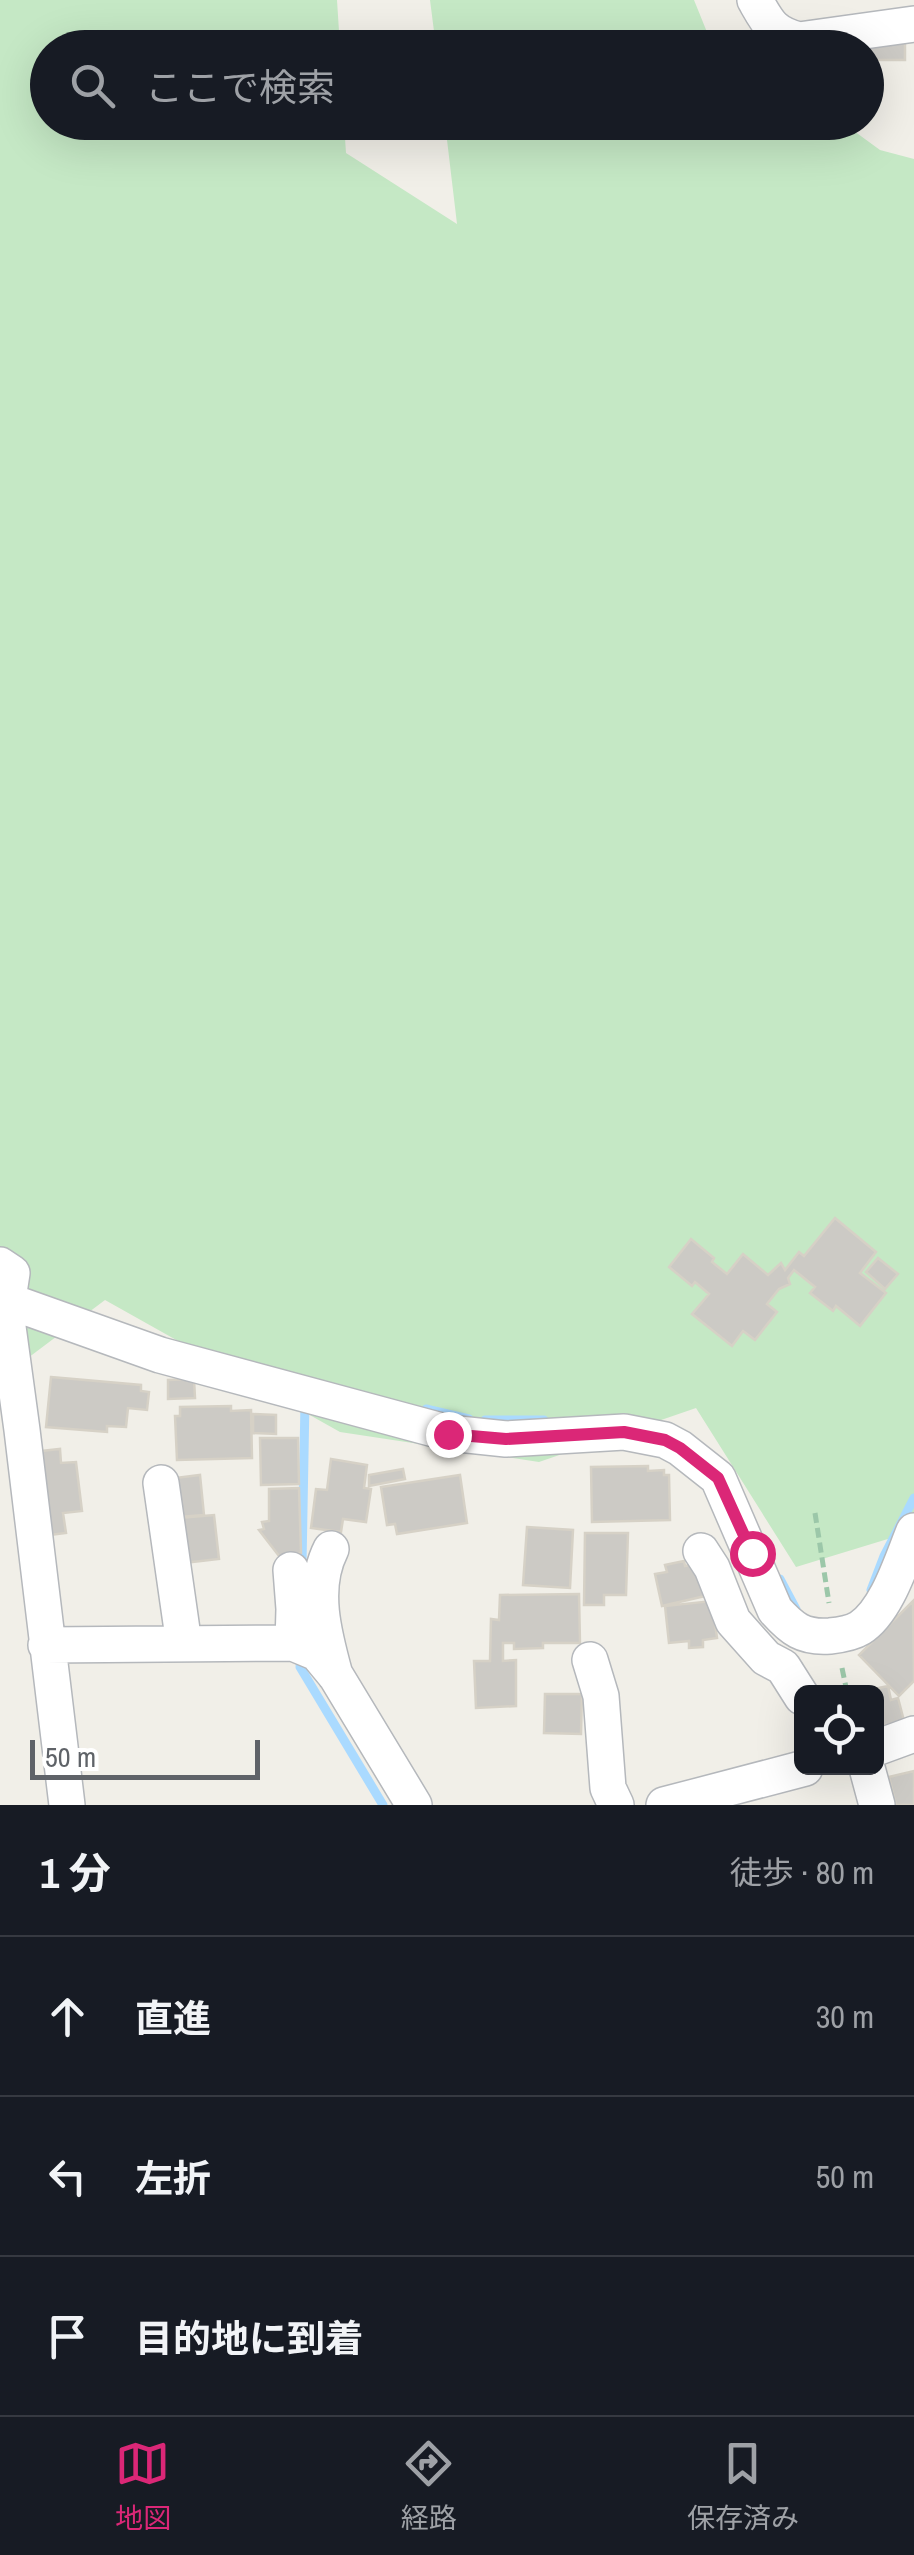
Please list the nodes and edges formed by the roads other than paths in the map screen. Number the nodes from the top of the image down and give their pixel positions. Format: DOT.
graph roads {
  1 [pos="755,0"];
  2 [pos="914,24"];
  3 [pos="775,30"];
  4 [pos="871,30"];
  5 [pos="2,1288"];
  6 [pos="160,1484"];
  7 [pos="914,1531"];
  8 [pos="331,1549"];
  9 [pos="701,1551"];
  10 [pos="291,1570"];
  11 [pos="293,1643"];
  12 [pos="184,1644"];
  13 [pos="46,1645"];
  14 [pos="590,1660"];
  15 [pos="336,1676"];
  16 [pos="794,1685"];
  17 [pos="914,1734"];
  18 [pos="884,1745"];
  19 [pos="794,1771"];
  20 [pos="869,1775"];
  21 [pos="67,1805"];
  22 [pos="414,1805"];
  23 [pos="616,1805"];
  24 [pos="664,1805"];
  25 [pos="877,1805"];
  1 -- 3 [label="street"];
  2 -- 4 [label="street"];
  5 -- 7 [label="street"];
  5 -- 13 [label="street"];
  6 -- 12 [label="street"];
  8 -- 15 [label="street"];
  9 -- 16 [label="street"];
  10 -- 11 [label="street"];
  11 -- 12 [label="street"];
  11 -- 15 [label="street"];
  12 -- 13 [label="street"];
  13 -- 21 [label="street"];
  14 -- 23 [label="street"];
  15 -- 22 [label="street"];
  17 -- 18 [label="street"];
  19 -- 24 [label="street"];
  20 -- 25 [label="street"];
}
